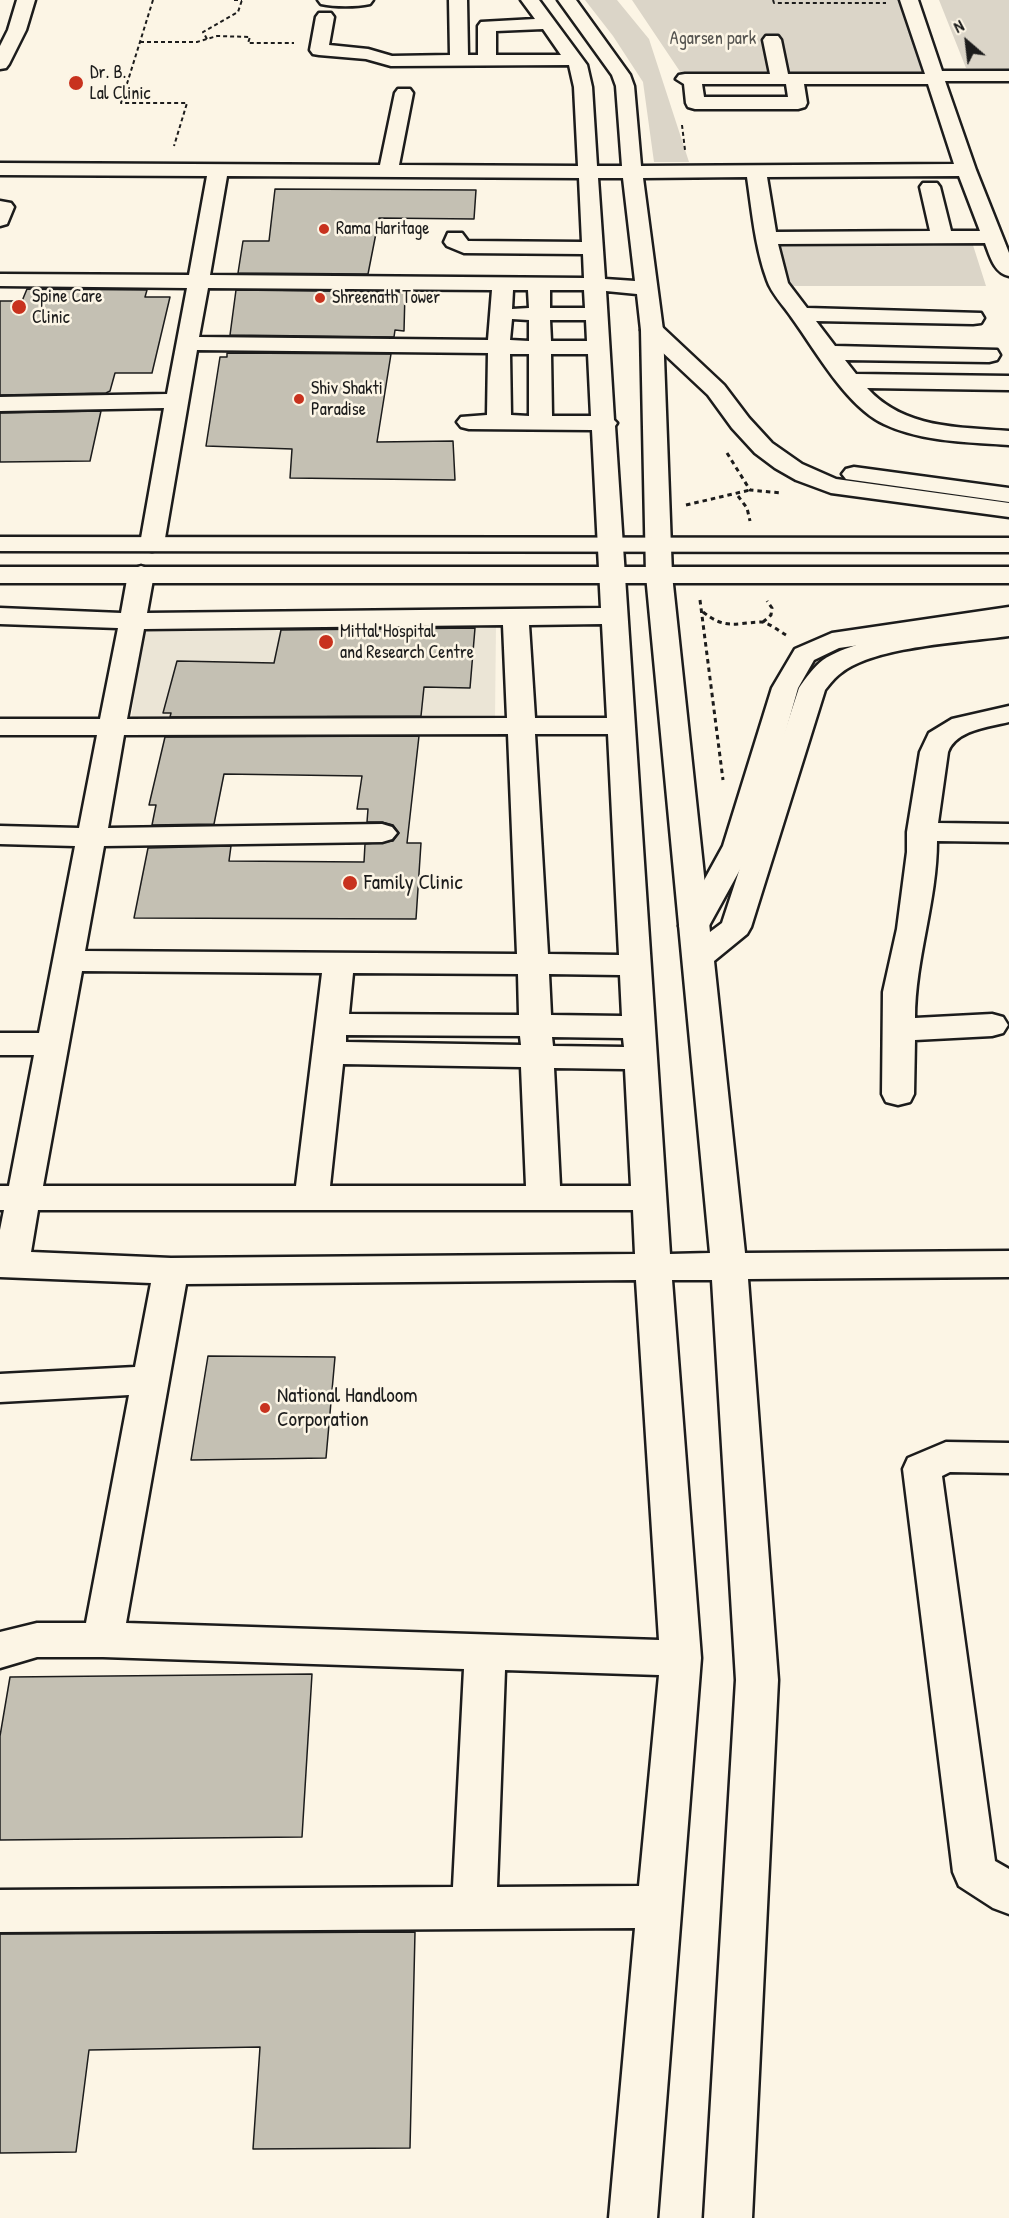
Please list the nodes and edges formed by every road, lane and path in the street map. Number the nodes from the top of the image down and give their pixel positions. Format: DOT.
graph roads {
  1 [pos="26,0"];
  2 [pos="153,0"];
  3 [pos="234,0"];
  4 [pos="242,0"];
  5 [pos="364,0"];
  6 [pos="458,0"];
  7 [pos="774,0"];
  8 [pos="889,0"];
  9 [pos="909,0"];
  10 [pos="326,8"];
  11 [pos="548,8"];
  12 [pos="458,26"];
  13 [pos="488,26"];
  14 [pos="207,39"];
  15 [pos="766,40"];
  16 [pos="140,42"];
  17 [pos="299,42"];
  18 [pos="487,60"];
  19 [pos="574,60"];
  20 [pos="459,61"];
  21 [pos="0,64"];
  22 [pos="1009,76"];
  23 [pos="935,77"];
  24 [pos="787,79"];
  25 [pos="404,93"];
  26 [pos="397,131"];
  27 [pos="154,149"];
  28 [pos="581,151"];
  29 [pos="548,153"];
  30 [pos="0,169"];
  31 [pos="148,169"];
  32 [pos="218,169"];
  33 [pos="389,169"];
  34 [pos="458,170"];
  35 [pos="488,170"];
  36 [pos="966,170"];
  37 [pos="756,171"];
  38 [pos="632,172"];
  39 [pos="930,187"];
  40 [pos="0,207"];
  41 [pos="0,220"];
  42 [pos="455,237"];
  43 [pos="942,237"];
  44 [pos="992,237"];
  45 [pos="767,238"];
  46 [pos="472,264"];
  47 [pos="1009,270"];
  48 [pos="596,277"];
  49 [pos="0,280"];
  50 [pos="198,280"];
  51 [pos="502,283"];
  52 [pos="539,283"];
  53 [pos="648,289"];
  54 [pos="539,313"];
  55 [pos="501,314"];
  56 [pos="801,314"];
  57 [pos="973,318"];
  58 [pos="652,330"];
  59 [pos="187,343"];
  60 [pos="499,347"];
  61 [pos="539,347"];
  62 [pos="600,348"];
  63 [pos="828,353"];
  64 [pos="990,355"];
  65 [pos="849,381"];
  66 [pos="1009,383"];
  67 [pos="177,401"];
  68 [pos="0,404"];
  69 [pos="469,422"];
  70 [pos="499,422"];
  71 [pos="541,423"];
  72 [pos="605,423"];
  73 [pos="1009,438"];
  74 [pos="854,474"];
  75 [pos="750,489"];
  76 [pos="1009,495"];
  77 [pos="738,496"];
  78 [pos="658,506"];
  79 [pos="1009,510"];
  80 [pos="747,528"];
  81 [pos="0,544"];
  82 [pos="152,544"];
  83 [pos="1009,545"];
  84 [pos="612,560"];
  85 [pos="659,560"];
  86 [pos="141,574"];
  87 [pos="0,575"];
  88 [pos="1009,575"];
  89 [pos="702,611"];
  90 [pos="1009,615"];
  91 [pos="0,616"];
  92 [pos="615,616"];
  93 [pos="516,617"];
  94 [pos="133,621"];
  95 [pos="1009,628"];
  96 [pos="812,651"];
  97 [pos="1009,714"];
  98 [pos="521,726"];
  99 [pos="621,726"];
  100 [pos="0,727"];
  101 [pos="112,728"];
  102 [pos="382,832"];
  103 [pos="922,832"];
  104 [pos="1009,833"];
  105 [pos="0,835"];
  106 [pos="92,837"];
  107 [pos="694,926"];
  108 [pos="698,958"];
  109 [pos="69,961"];
  110 [pos="339,963"];
  111 [pos="533,964"];
  112 [pos="635,965"];
  113 [pos="992,1025"];
  114 [pos="897,1029"];
  115 [pos="330,1039"];
  116 [pos="536,1041"];
  117 [pos="640,1043"];
  118 [pos="0,1044"];
  119 [pos="53,1044"];
  120 [pos="898,1094"];
  121 [pos="12,1198"];
  122 [pos="544,1198"];
  123 [pos="649,1198"];
  124 [pos="311,1199"];
  125 [pos="6,1264"];
  126 [pos="1009,1264"];
  127 [pos="653,1265"];
  128 [pos="729,1266"];
  129 [pos="171,1271"];
  130 [pos="152,1380"];
  131 [pos="0,1388"];
  132 [pos="1009,1458"];
  133 [pos="103,1640"];
  134 [pos="0,1650"];
  135 [pos="485,1652"];
  136 [pos="681,1658"];
  137 [pos="1009,1893"];
  138 [pos="661,1907"];
  139 [pos="474,1909"];
  140 [pos="0,1911"];
  141 [pos="633,2218"];
  142 [pos="728,2218"];
  1 -- 21 [label="street"];
  2 -- 16 [label="path"];
  3 -- 4 [label="path"];
  4 -- 14 [label="path"];
  5 -- 10 [label="street"];
  6 -- 12 [label="street"];
  7 -- 8 [label="path"];
  9 -- 23 [label="street"];
  10 -- 20 [label="street"];
  11 -- 13 [label="street"];
  11 -- 19 [label="street"];
  11 -- 38 [label="street"];
  12 -- 13 [label="street"];
  12 -- 20 [label="street"];
  13 -- 18 [label="street"];
  14 -- 16 [label="path"];
  14 -- 17 [label="path"];
  15 -- 24 [label="street"];
  16 -- 27 [label="path"];
  18 -- 19 [label="street"];
  18 -- 20 [label="street"];
  19 -- 28 [label="street"];
  22 -- 23 [label="street"];
  23 -- 24 [label="street"];
  23 -- 36 [label="street"];
  24 -- 24 [label="street"];
  25 -- 26 [label="street"];
  26 -- 33 [label="street"];
  26 -- 34 [label="street"];
  27 -- 31 [label="street"];
  28 -- 35 [label="street"];
  28 -- 38 [label="street"];
  28 -- 48 [label="street"];
  29 -- 35 [label="street"];
  30 -- 31 [label="street"];
  31 -- 32 [label="street"];
  32 -- 33 [label="street"];
  32 -- 50 [label="street"];
  33 -- 34 [label="street"];
  34 -- 35 [label="street"];
  36 -- 37 [label="street"];
  36 -- 44 [label="street"];
  37 -- 38 [label="street"];
  37 -- 45 [label="street"];
  38 -- 53 [label="street"];
  39 -- 43 [label="street"];
  40 -- 41 [label="street"];
  42 -- 48 [label="street"];
  43 -- 44 [label="street"];
  43 -- 45 [label="street"];
  44 -- 47 [label="street"];
  45 -- 56 [label="street"];
  46 -- 48 [label="street"];
  48 -- 52 [label="street"];
  48 -- 53 [label="street"];
  48 -- 54 [label="street"];
  48 -- 62 [label="street"];
  49 -- 50 [label="street"];
  50 -- 51 [label="street"];
  50 -- 59 [label="street"];
  51 -- 52 [label="street"];
  51 -- 55 [label="street"];
  52 -- 54 [label="street"];
  53 -- 58 [label="street"];
  54 -- 55 [label="street"];
  54 -- 61 [label="street"];
  55 -- 60 [label="street"];
  56 -- 57 [label="street"];
  56 -- 63 [label="street"];
  58 -- 78 [label="street"];
  58 -- 79 [label="street"];
  59 -- 60 [label="street"];
  59 -- 67 [label="street"];
  60 -- 61 [label="street"];
  60 -- 70 [label="street"];
  61 -- 62 [label="street"];
  61 -- 71 [label="street"];
  62 -- 72 [label="street"];
  63 -- 64 [label="street"];
  63 -- 65 [label="street"];
  65 -- 66 [label="street"];
  65 -- 73 [label="street"];
  67 -- 68 [label="street"];
  67 -- 82 [label="street"];
  69 -- 70 [label="street"];
  70 -- 71 [label="street"];
  71 -- 72 [label="street"];
  72 -- 84 [label="street"];
  74 -- 76 [label="street"];
  75 -- 77 [label="path"];
  77 -- 78 [label="path"];
  77 -- 80 [label="path"];
  78 -- 85 [label="street"];
  81 -- 82 [label="street"];
  82 -- 84 [label="street"];
  83 -- 85 [label="street"];
  84 -- 85 [label="street"];
  84 -- 86 [label="street"];
  84 -- 92 [label="street"];
  85 -- 88 [label="street"];
  85 -- 107 [label="street"];
  86 -- 87 [label="street"];
  86 -- 94 [label="street"];
  89 -- 96 [label="path"];
  90 -- 96 [label="street"];
  91 -- 94 [label="street"];
  92 -- 93 [label="street"];
  92 -- 99 [label="street"];
  93 -- 94 [label="street"];
  93 -- 98 [label="street"];
  94 -- 101 [label="street"];
  95 -- 108 [label="street"];
  96 -- 107 [label="street"];
  97 -- 103 [label="street"];
  98 -- 99 [label="street"];
  98 -- 101 [label="street"];
  98 -- 111 [label="street"];
  99 -- 112 [label="street"];
  100 -- 101 [label="street"];
  101 -- 106 [label="street"];
  102 -- 106 [label="street"];
  103 -- 104 [label="street"];
  103 -- 114 [label="street"];
  105 -- 106 [label="street"];
  106 -- 109 [label="street"];
  107 -- 108 [label="street"];
  108 -- 128 [label="street"];
  109 -- 110 [label="street"];
  109 -- 119 [label="street"];
  110 -- 111 [label="street"];
  110 -- 115 [label="street"];
  111 -- 112 [label="street"];
  111 -- 116 [label="street"];
  112 -- 117 [label="street"];
  113 -- 114 [label="street"];
  114 -- 120 [label="street"];
  115 -- 116 [label="street"];
  115 -- 124 [label="street"];
  116 -- 117 [label="street"];
  116 -- 122 [label="street"];
  117 -- 123 [label="street"];
  118 -- 119 [label="street"];
  119 -- 121 [label="street"];
  121 -- 124 [label="street"];
  121 -- 125 [label="street"];
  122 -- 123 [label="street"];
  122 -- 124 [label="street"];
  123 -- 127 [label="street"];
  125 -- 129 [label="street"];
  126 -- 128 [label="street"];
  127 -- 128 [label="street"];
  127 -- 129 [label="street"];
  127 -- 136 [label="street"];
  128 -- 142 [label="street"];
  129 -- 130 [label="street"];
  130 -- 131 [label="street"];
  130 -- 133 [label="street"];
  132 -- 137 [label="street"];
  133 -- 134 [label="street"];
  133 -- 135 [label="street"];
  135 -- 136 [label="street"];
  135 -- 139 [label="street"];
  136 -- 138 [label="street"];
  138 -- 139 [label="street"];
  138 -- 141 [label="street"];
  139 -- 140 [label="street"];
}
